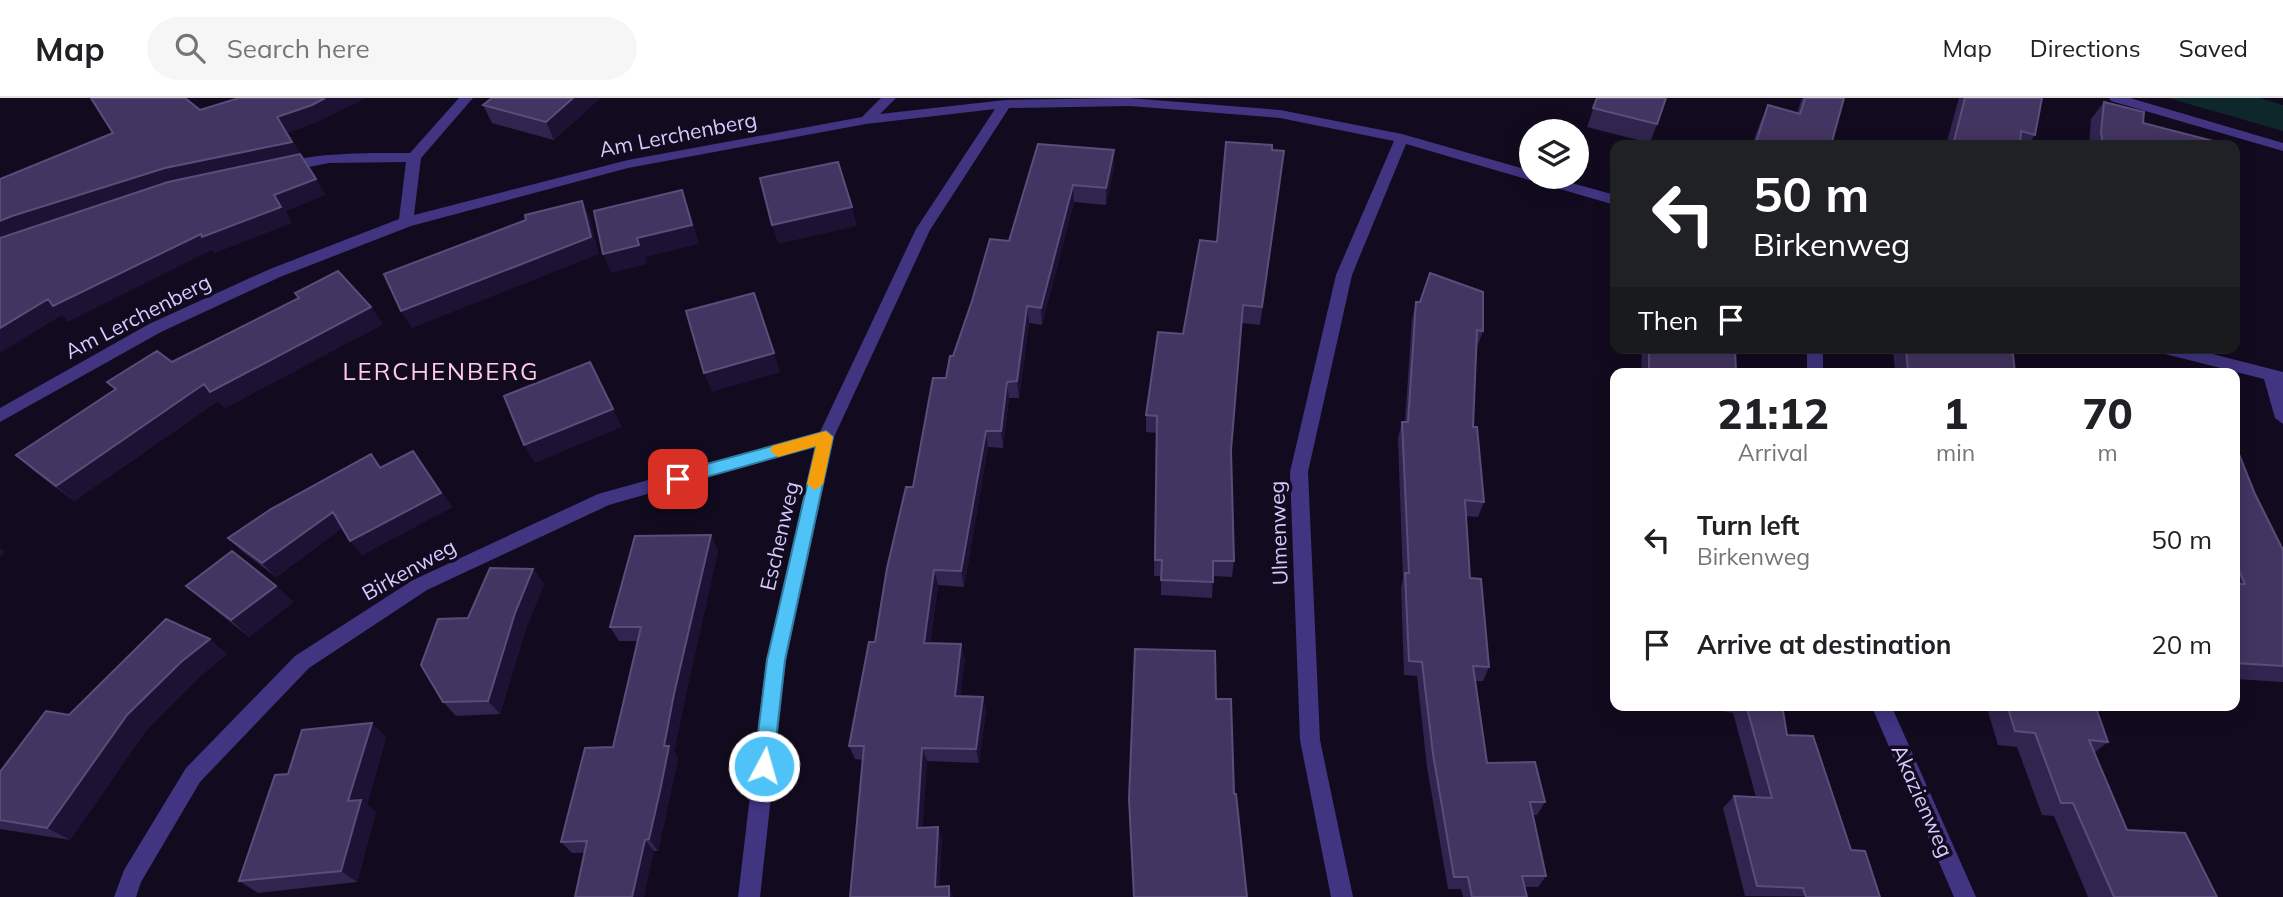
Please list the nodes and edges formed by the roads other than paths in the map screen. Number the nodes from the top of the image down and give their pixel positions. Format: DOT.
graph roads {
  1 [pos="466,98"];
  2 [pos="889,98"];
  3 [pos="2116,98"];
  4 [pos="1006,104"];
  5 [pos="866,120"];
  6 [pos="1402,138"];
  7 [pos="2283,147"];
  8 [pos="414,157"];
  9 [pos="267,172"];
  10 [pos="1519,172"];
  11 [pos="1577,189"];
  12 [pos="1610,199"];
  13 [pos="406,222"];
  14 [pos="2188,354"];
  15 [pos="2277,377"];
  16 [pos="0,416"];
  17 [pos="2283,418"];
  18 [pos="826,437"];
  19 [pos="1884,711"];
  20 [pos="125,897"];
  21 [pos="749,897"];
  22 [pos="1342,897"];
  23 [pos="1965,897"];
  1 -- 8 [label="street"];
  2 -- 5 [label="street"];
  3 -- 7 [label="street"];
  4 -- 5 [label="street, Am Lerchenberg"];
  4 -- 6 [label="street, Am Lerchenberg"];
  4 -- 18 [label="street, Eschenweg"];
  5 -- 13 [label="street, Am Lerchenberg"];
  6 -- 10 [label="street, Am Lerchenberg"];
  6 -- 22 [label="street, Ulmenweg"];
  8 -- 9 [label="street"];
  8 -- 13 [label="street"];
  11 -- 12 [label="street, Am Lerchenberg"];
  13 -- 16 [label="street, Am Lerchenberg"];
  14 -- 15 [label="street"];
  15 -- 17 [label="street"];
  18 -- 20 [label="street, Birkenweg"];
  18 -- 21 [label="street, Eschenweg"];
  19 -- 23 [label="street, Akazienweg"];
}
